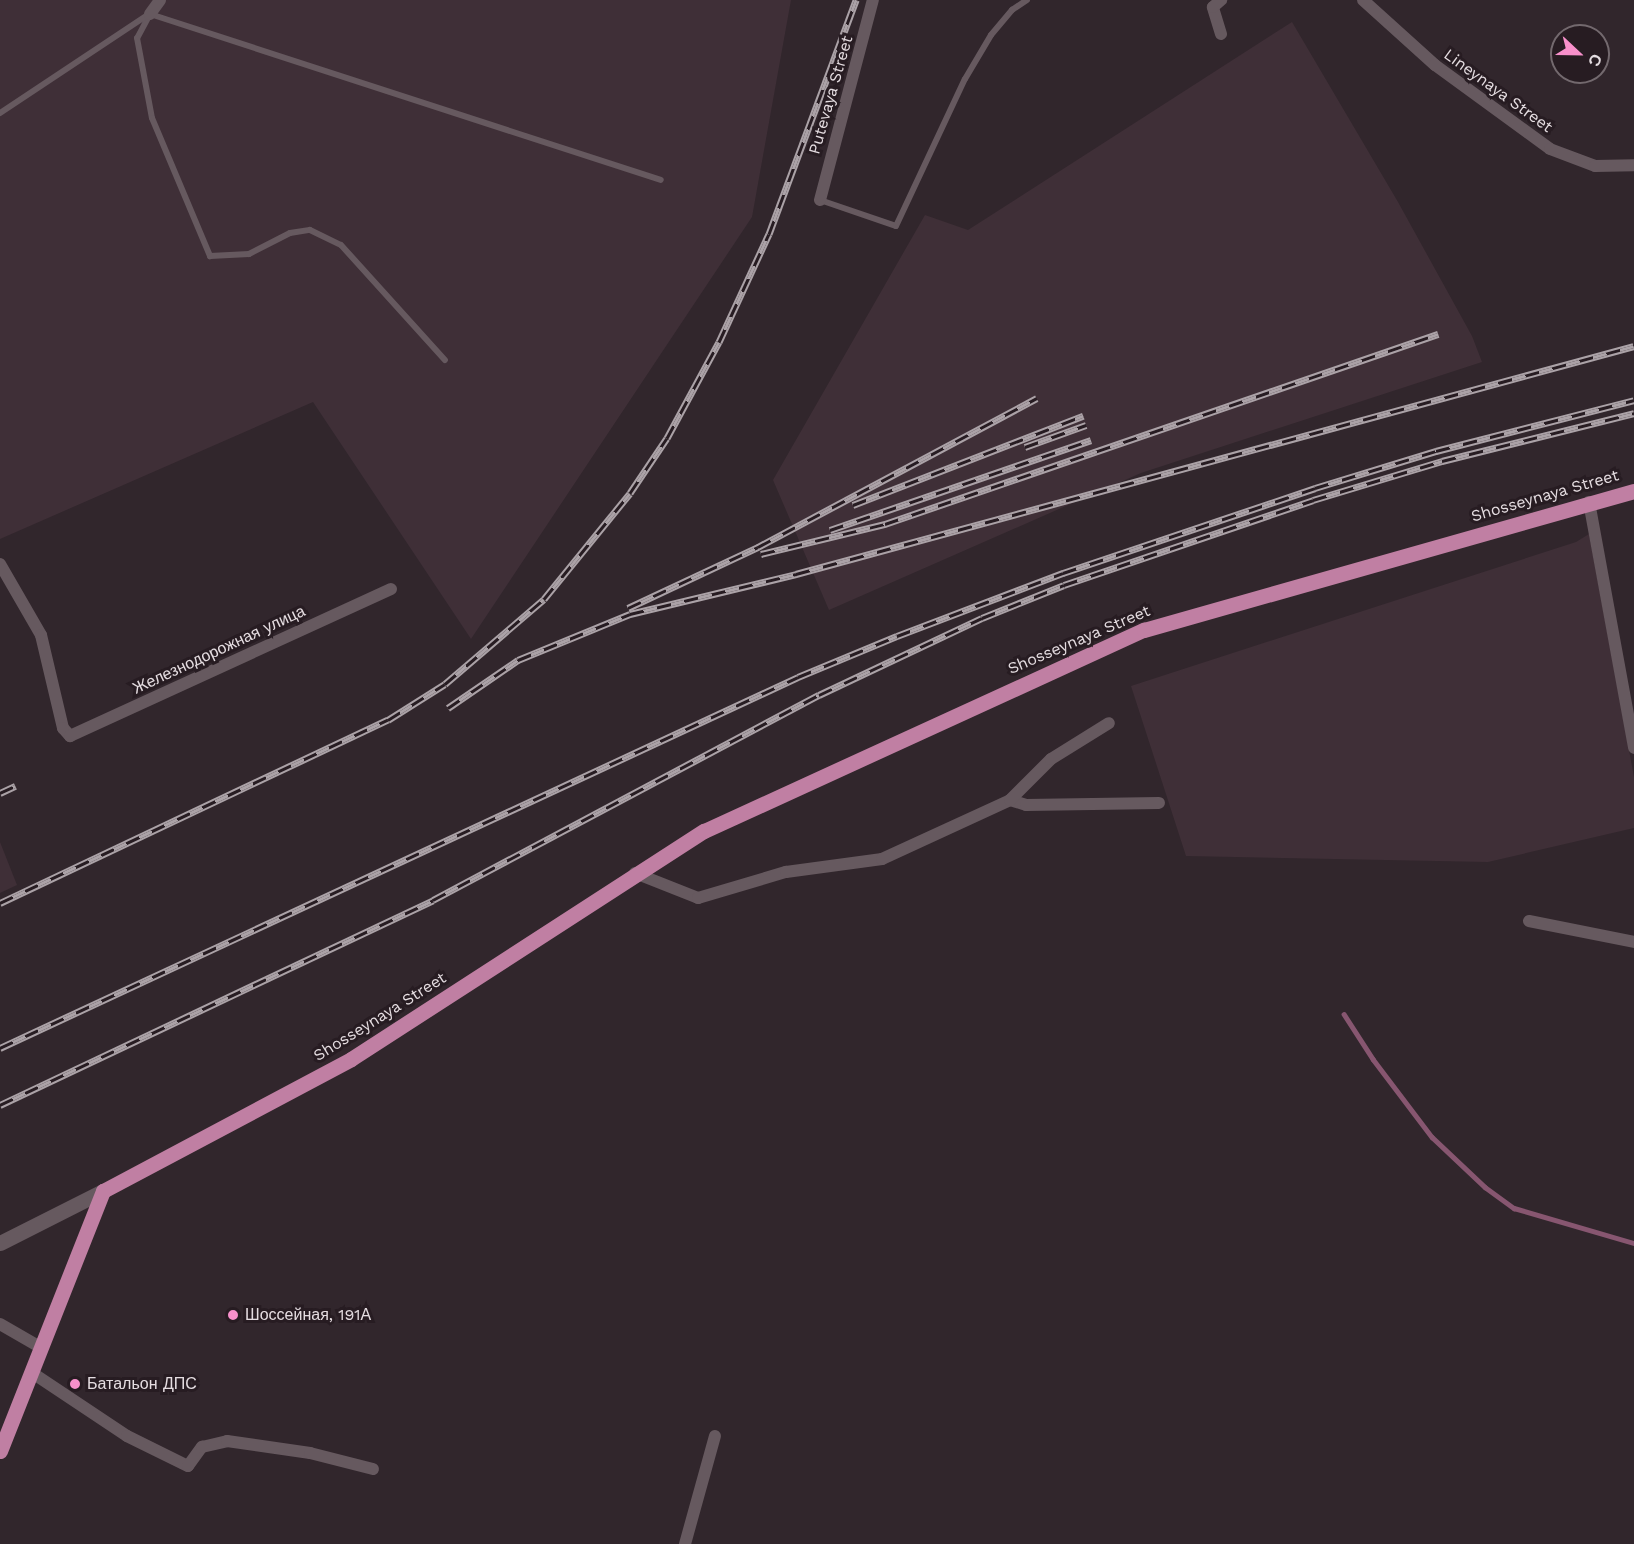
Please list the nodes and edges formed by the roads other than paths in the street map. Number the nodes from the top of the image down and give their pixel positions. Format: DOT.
graph roads {
  1 [pos="160,0"];
  2 [pos="873,0"];
  3 [pos="1027,0"];
  4 [pos="1221,0"];
  5 [pos="1363,0"];
  6 [pos="150,14"];
  7 [pos="1221,34"];
  8 [pos="0,113"];
  9 [pos="1634,165"];
  10 [pos="661,180"];
  11 [pos="820,200"];
  12 [pos="446,360"];
  13 [pos="1634,491"];
  14 [pos="1589,502"];
  15 [pos="0,564"];
  16 [pos="391,589"];
  17 [pos="1109,723"];
  18 [pos="1634,748"];
  19 [pos="1010,800"];
  20 [pos="1159,803"];
  21 [pos="635,873"];
  22 [pos="1529,921"];
  23 [pos="1634,942"];
  24 [pos="103,1191"];
  25 [pos="0,1243"];
  26 [pos="0,1324"];
  27 [pos="40,1347"];
  28 [pos="31,1372"];
  29 [pos="715,1436"];
  30 [pos="0,1451"];
  31 [pos="373,1469"];
  32 [pos="685,1544"];
  1 -- 6 [label="street"];
  2 -- 11 [label="street, Putevaya Street"];
  3 -- 11 [label="lane"];
  4 -- 7 [label="street"];
  5 -- 9 [label="street, Lineynaya Street"];
  6 -- 8 [label="lane"];
  6 -- 10 [label="lane"];
  6 -- 12 [label="lane"];
  13 -- 14 [label="main road, Shosseynaya Street"];
  14 -- 18 [label="street"];
  14 -- 21 [label="main road, Shosseynaya Street"];
  15 -- 16 [label="street, Железнодорожная улица"];
  17 -- 19 [label="street"];
  19 -- 20 [label="street"];
  19 -- 21 [label="street"];
  21 -- 24 [label="main road, Shosseynaya Street"];
  22 -- 23 [label="street"];
  24 -- 25 [label="street"];
  24 -- 27 [label="main road"];
  26 -- 27 [label="street"];
  27 -- 28 [label="main road"];
  28 -- 30 [label="main road"];
  28 -- 31 [label="street"];
  29 -- 32 [label="street"];
}
